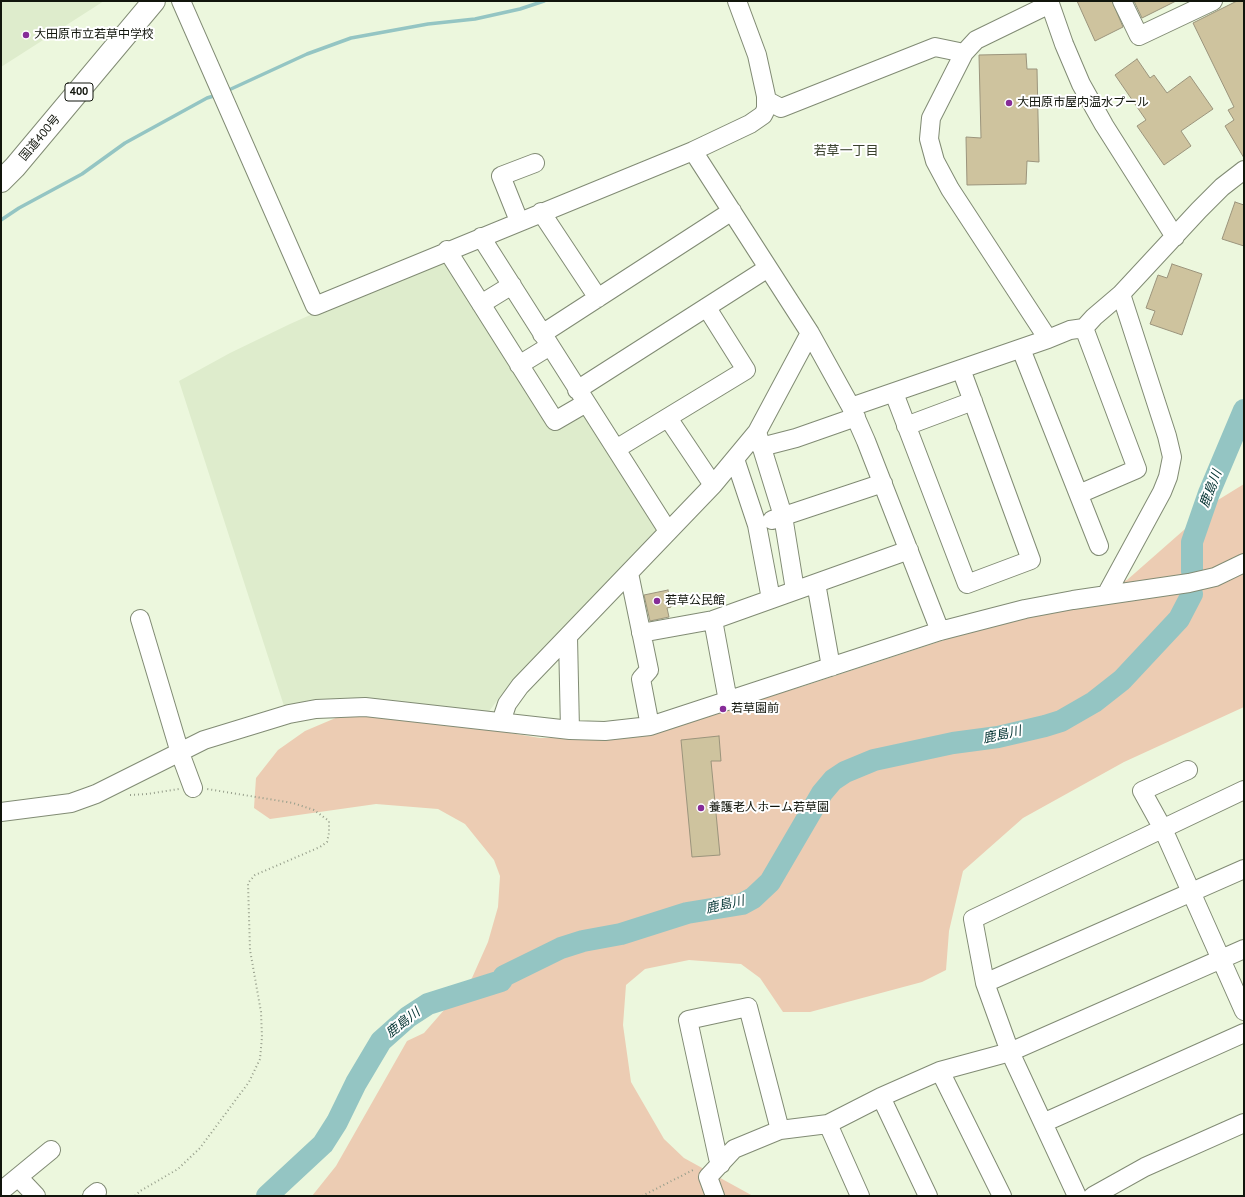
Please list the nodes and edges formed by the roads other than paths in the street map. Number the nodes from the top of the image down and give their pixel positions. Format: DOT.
graph roads {
  1 [pos="154,1"];
  2 [pos="181,1"];
  3 [pos="736,1"];
  4 [pos="1122,1"];
  5 [pos="1213,1"];
  6 [pos="1049,2"];
  7 [pos="964,53"];
  8 [pos="766,100"];
  9 [pos="693,151"];
  10 [pos="535,163"];
  11 [pos="1244,170"];
  12 [pos="1,181"];
  13 [pos="732,211"];
  14 [pos="541,212"];
  15 [pos="519,221"];
  16 [pos="481,237"];
  17 [pos="1175,237"];
  18 [pos="447,250"];
  19 [pos="768,268"];
  20 [pos="512,285"];
  21 [pos="1121,294"];
  22 [pos="598,298"];
  23 [pos="481,304"];
  24 [pos="707,308"];
  25 [pos="1084,328"];
  26 [pos="810,333"];
  27 [pos="1048,339"];
  28 [pos="546,340"];
  29 [pos="1021,348"];
  30 [pos="519,364"];
  31 [pos="961,369"];
  32 [pos="894,393"];
  33 [pos="582,397"];
  34 [pos="973,401"];
  35 [pos="854,412"];
  36 [pos="668,418"];
  37 [pos="906,426"];
  38 [pos="759,440"];
  39 [pos="616,449"];
  40 [pos="735,459"];
  41 [pos="883,483"];
  42 [pos="712,485"];
  43 [pos="1079,494"];
  44 [pos="783,516"];
  45 [pos="757,525"];
  46 [pos="668,532"];
  47 [pos="1099,546"];
  48 [pos="909,550"];
  49 [pos="1242,566"];
  50 [pos="629,573"];
  51 [pos="816,583"];
  52 [pos="795,590"];
  53 [pos="1106,595"];
  54 [pos="772,599"];
  55 [pos="140,619"];
  56 [pos="713,620"];
  57 [pos="940,631"];
  58 [pos="641,634"];
  59 [pos="568,637"];
  60 [pos="831,667"];
  61 [pos="728,701"];
  62 [pos="501,722"];
  63 [pos="650,726"];
  64 [pos="570,730"];
  65 [pos="180,753"];
  66 [pos="1188,770"];
  67 [pos="194,788"];
  68 [pos="1244,790"];
  69 [pos="1,812"];
  70 [pos="1163,829"];
  71 [pos="1244,869"];
  72 [pos="1192,892"];
  73 [pos="1244,948"];
  74 [pos="1222,959"];
  75 [pos="985,984"];
  76 [pos="1244,1011"];
  77 [pos="1244,1033"];
  78 [pos="1010,1052"];
  79 [pos="940,1071"];
  80 [pos="881,1097"];
  81 [pos="1043,1123"];
  82 [pos="1244,1123"];
  83 [pos="828,1124"];
  84 [pos="780,1130"];
  85 [pos="51,1150"];
  86 [pos="719,1161"];
  87 [pos="18,1177"];
  88 [pos="1,1191"];
  89 [pos="36,1196"];
  90 [pos="715,1196"];
  91 [pos="860,1196"];
  92 [pos="928,1196"];
  93 [pos="1002,1196"];
  94 [pos="1078,1196"];
  95 [pos="1093,1196"];
  1 -- 12 [label="highway, 国道400号 / 400"];
  2 -- 18 [label="street"];
  3 -- 8 [label="street"];
  4 -- 5 [label="street"];
  6 -- 7 [label="street"];
  6 -- 17 [label="street"];
  7 -- 8 [label="street"];
  7 -- 27 [label="street"];
  8 -- 9 [label="street"];
  9 -- 13 [label="street"];
  9 -- 14 [label="street"];
  10 -- 15 [label="street"];
  11 -- 17 [label="street"];
  13 -- 19 [label="street"];
  13 -- 22 [label="street"];
  14 -- 15 [label="street"];
  14 -- 22 [label="street"];
  15 -- 16 [label="street"];
  16 -- 18 [label="street"];
  16 -- 20 [label="street"];
  17 -- 21 [label="street"];
  18 -- 23 [label="street"];
  19 -- 24 [label="street"];
  19 -- 26 [label="street"];
  20 -- 23 [label="street"];
  20 -- 28 [label="street"];
  21 -- 25 [label="street"];
  21 -- 53 [label="street"];
  22 -- 28 [label="street"];
  23 -- 30 [label="street"];
  24 -- 33 [label="street"];
  24 -- 36 [label="street"];
  25 -- 27 [label="street"];
  25 -- 43 [label="street"];
  26 -- 35 [label="street"];
  26 -- 38 [label="street"];
  27 -- 29 [label="street"];
  28 -- 30 [label="street"];
  28 -- 33 [label="street"];
  29 -- 31 [label="street"];
  29 -- 43 [label="street"];
  30 -- 33 [label="street"];
  31 -- 32 [label="street"];
  31 -- 34 [label="street"];
  32 -- 35 [label="street"];
  32 -- 37 [label="street"];
  33 -- 39 [label="street"];
  34 -- 37 [label="street"];
  34 -- 37 [label="street"];
  35 -- 38 [label="street"];
  35 -- 41 [label="street"];
  36 -- 39 [label="street"];
  36 -- 42 [label="street"];
  38 -- 40 [label="street"];
  38 -- 44 [label="street"];
  39 -- 46 [label="street"];
  40 -- 42 [label="street"];
  40 -- 45 [label="street"];
  41 -- 44 [label="street"];
  41 -- 48 [label="street"];
  42 -- 46 [label="street"];
  43 -- 47 [label="street"];
  44 -- 45 [label="street"];
  44 -- 52 [label="street"];
  45 -- 54 [label="street"];
  46 -- 50 [label="street"];
  48 -- 51 [label="street"];
  48 -- 57 [label="street"];
  49 -- 53 [label="street"];
  50 -- 58 [label="street"];
  50 -- 59 [label="street"];
  51 -- 52 [label="street"];
  51 -- 60 [label="street"];
  52 -- 54 [label="street"];
  53 -- 57 [label="street"];
  54 -- 56 [label="street"];
  55 -- 65 [label="street"];
  56 -- 58 [label="street"];
  56 -- 61 [label="street"];
  57 -- 60 [label="street"];
  58 -- 63 [label="street"];
  59 -- 62 [label="street"];
  59 -- 64 [label="street"];
  60 -- 61 [label="street"];
  61 -- 63 [label="street"];
  62 -- 64 [label="street"];
  62 -- 65 [label="street"];
  63 -- 64 [label="street"];
  65 -- 67 [label="street"];
  65 -- 69 [label="street"];
  66 -- 70 [label="street"];
  68 -- 70 [label="street"];
  70 -- 72 [label="street"];
  70 -- 75 [label="street"];
  71 -- 72 [label="street"];
  72 -- 74 [label="street"];
  72 -- 75 [label="street"];
  73 -- 74 [label="street"];
  74 -- 76 [label="street"];
  74 -- 78 [label="street"];
  75 -- 78 [label="street"];
  77 -- 81 [label="street"];
  78 -- 79 [label="street"];
  78 -- 81 [label="street"];
  79 -- 80 [label="street"];
  79 -- 93 [label="street"];
  80 -- 83 [label="street"];
  80 -- 92 [label="street"];
  81 -- 94 [label="street"];
  82 -- 95 [label="street"];
  83 -- 84 [label="street"];
  83 -- 91 [label="street"];
  84 -- 86 [label="street"];
  84 -- 86 [label="street"];
  85 -- 87 [label="street"];
  86 -- 90 [label="street"];
  87 -- 88 [label="street"];
  87 -- 89 [label="street"];
}
